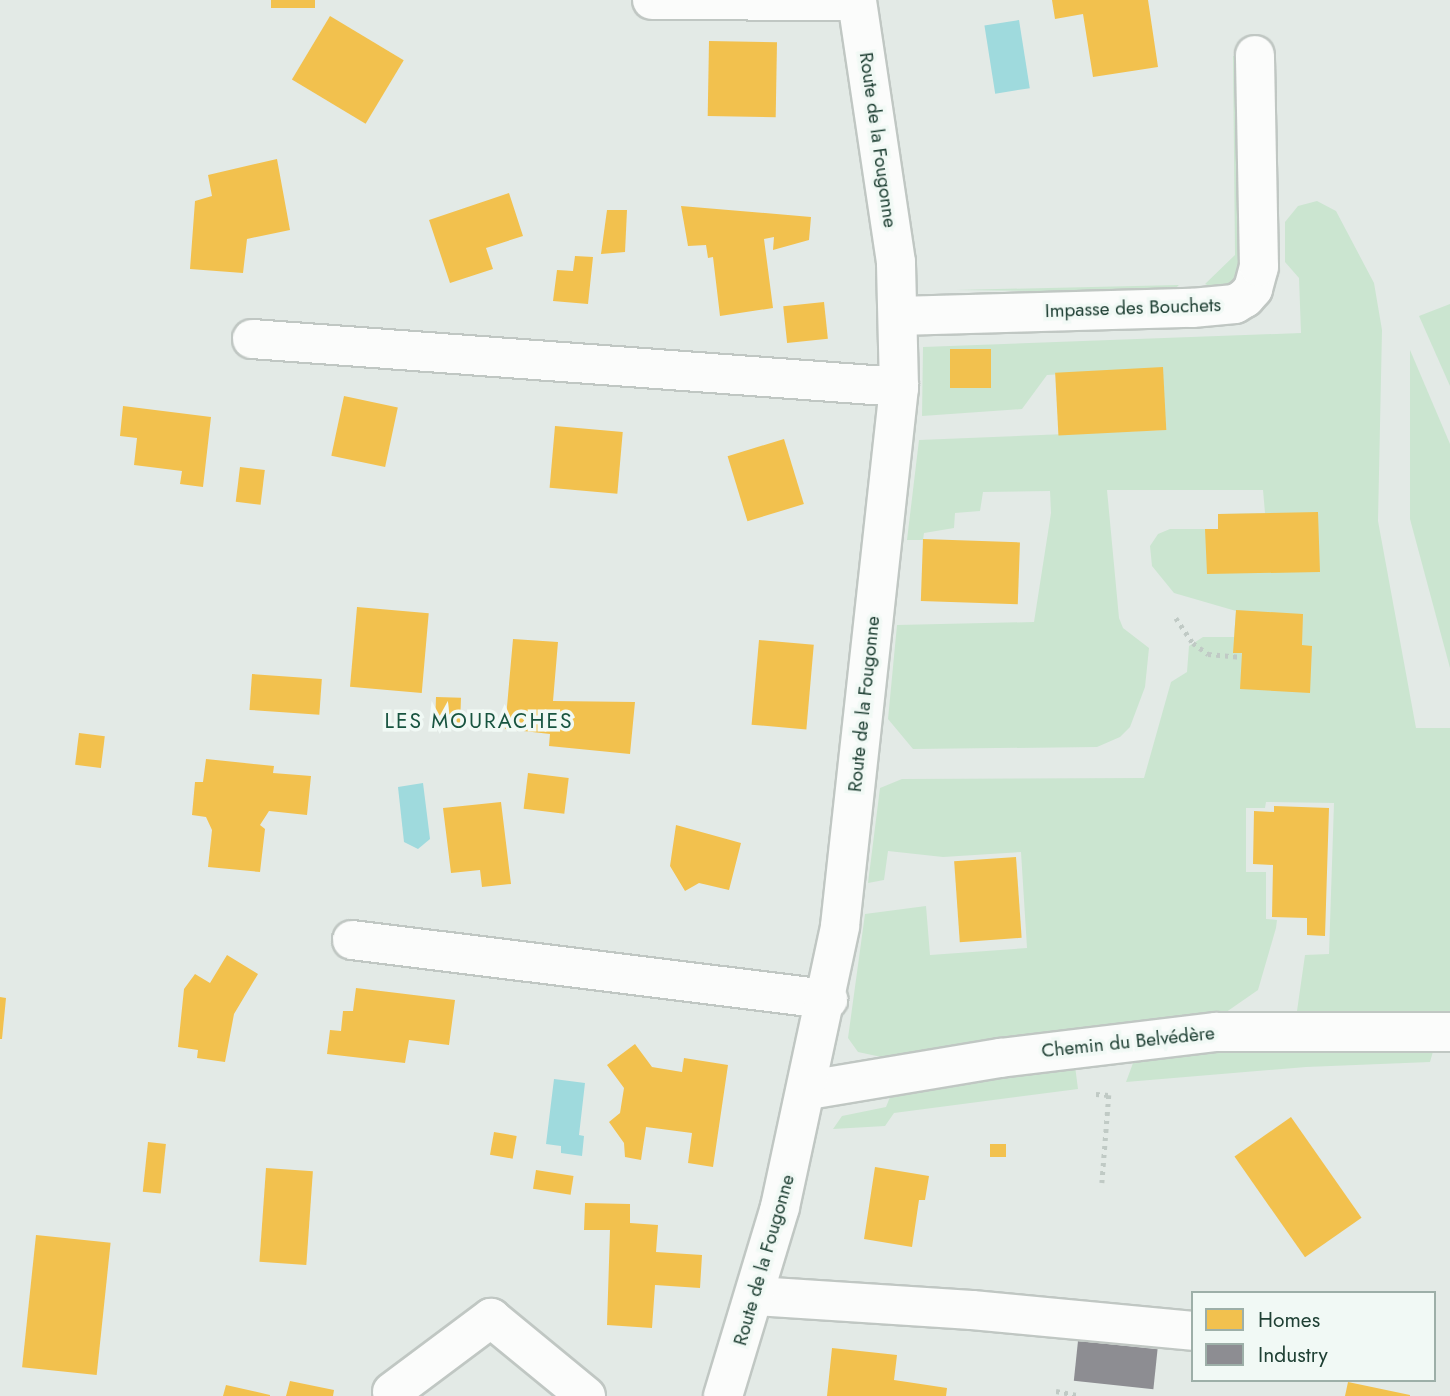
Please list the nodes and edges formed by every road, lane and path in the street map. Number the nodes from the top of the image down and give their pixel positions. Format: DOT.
graph roads {
  1 [pos="652,0"];
  2 [pos="857,0"];
  3 [pos="1255,55"];
  4 [pos="898,316"];
  5 [pos="252,339"];
  6 [pos="899,387"];
  7 [pos="1177,618"];
  8 [pos="1242,657"];
  9 [pos="352,940"];
  10 [pos="828,999"];
  11 [pos="1450,1032"];
  12 [pos="808,1090"];
  13 [pos="1096,1094"];
  14 [pos="1102,1183"];
  15 [pos="756,1296"];
  16 [pos="1191,1331"];
  17 [pos="1056,1391"];
  18 [pos="392,1392"];
  19 [pos="586,1396"];
  20 [pos="723,1396"];
  21 [pos="1081,1396"];
  1 -- 2 [label="street"];
  2 -- 4 [label="street, Route de la Fougonne"];
  3 -- 4 [label="street, Impasse des Bouchets"];
  4 -- 6 [label="street, Route de la Fougonne"];
  5 -- 6 [label="street"];
  6 -- 10 [label="street, Route de la Fougonne"];
  7 -- 8 [label="path"];
  9 -- 10 [label="street"];
  10 -- 12 [label="street, Route de la Fougonne"];
  11 -- 12 [label="street, Chemin du Belvédère"];
  12 -- 15 [label="street, Route de la Fougonne"];
  13 -- 14 [label="path"];
  15 -- 16 [label="street"];
  15 -- 20 [label="street, Route de la Fougonne"];
  17 -- 21 [label="path"];
  18 -- 19 [label="street"];
}
